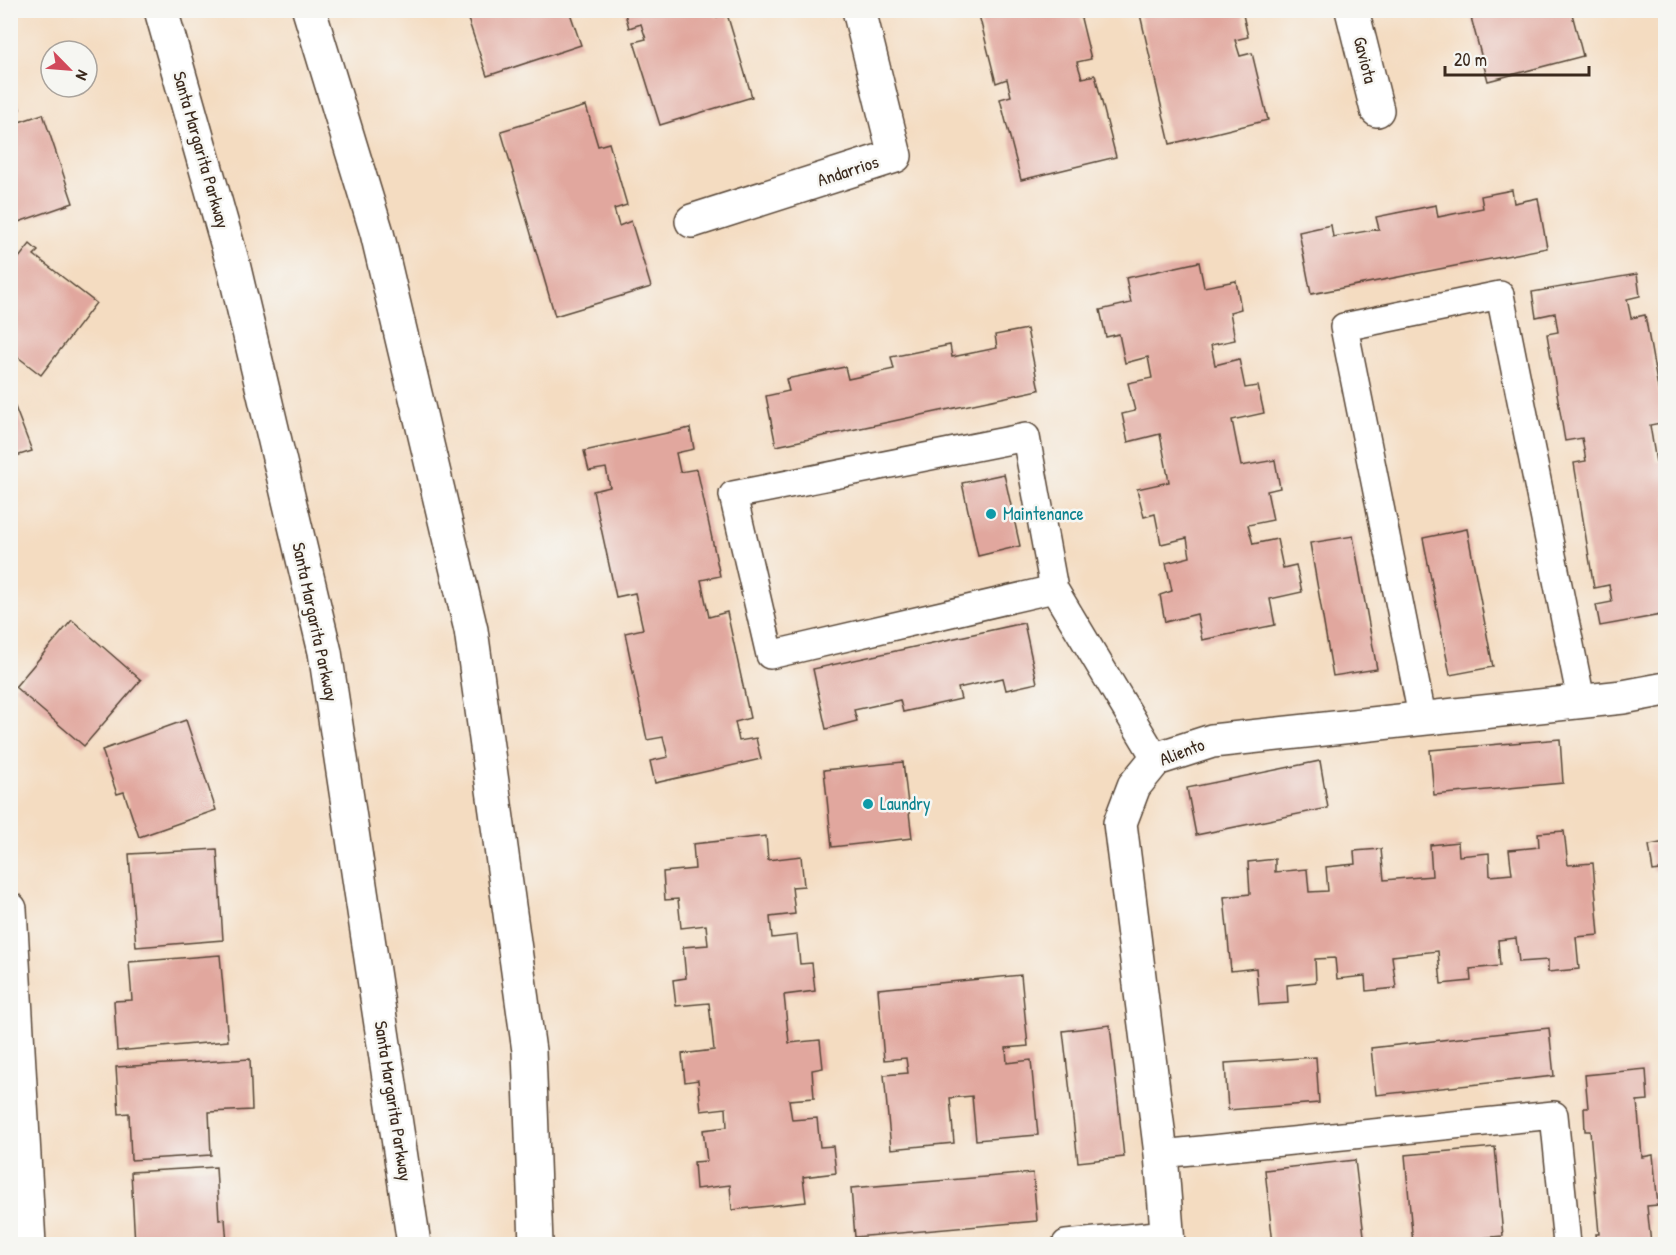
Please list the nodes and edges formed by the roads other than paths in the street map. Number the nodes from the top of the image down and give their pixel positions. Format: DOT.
graph roads {
  1 [pos="161,10"];
  2 [pos="309,10"];
  3 [pos="859,10"];
  4 [pos="1353,10"];
  5 [pos="1377,110"];
  6 [pos="692,220"];
  7 [pos="1054,589"];
  8 [pos="1665,689"];
  9 [pos="1581,700"];
  10 [pos="1422,716"];
  11 [pos="1156,759"];
  12 [pos="10,909"];
  13 [pos="1161,1154"];
  14 [pos="1168,1239"];
  15 [pos="29,1245"];
  16 [pos="414,1245"];
  17 [pos="536,1245"];
  18 [pos="1066,1245"];
  19 [pos="1567,1245"];
  1 -- 16 [label="main road, Santa Margarita Parkway"];
  2 -- 17 [label="main road"];
  3 -- 6 [label="main road, Andarrios"];
  4 -- 5 [label="main road, Gaviota"];
  7 -- 7 [label="lane"];
  7 -- 11 [label="lane"];
  8 -- 9 [label="main road, Aliento"];
  9 -- 10 [label="main road, Aliento"];
  9 -- 10 [label="lane"];
  10 -- 11 [label="main road, Aliento"];
  11 -- 13 [label="main road, Aliento"];
  12 -- 15 [label="main road"];
  13 -- 14 [label="main road, Aliento"];
  13 -- 19 [label="lane"];
  14 -- 18 [label="lane"];
}
